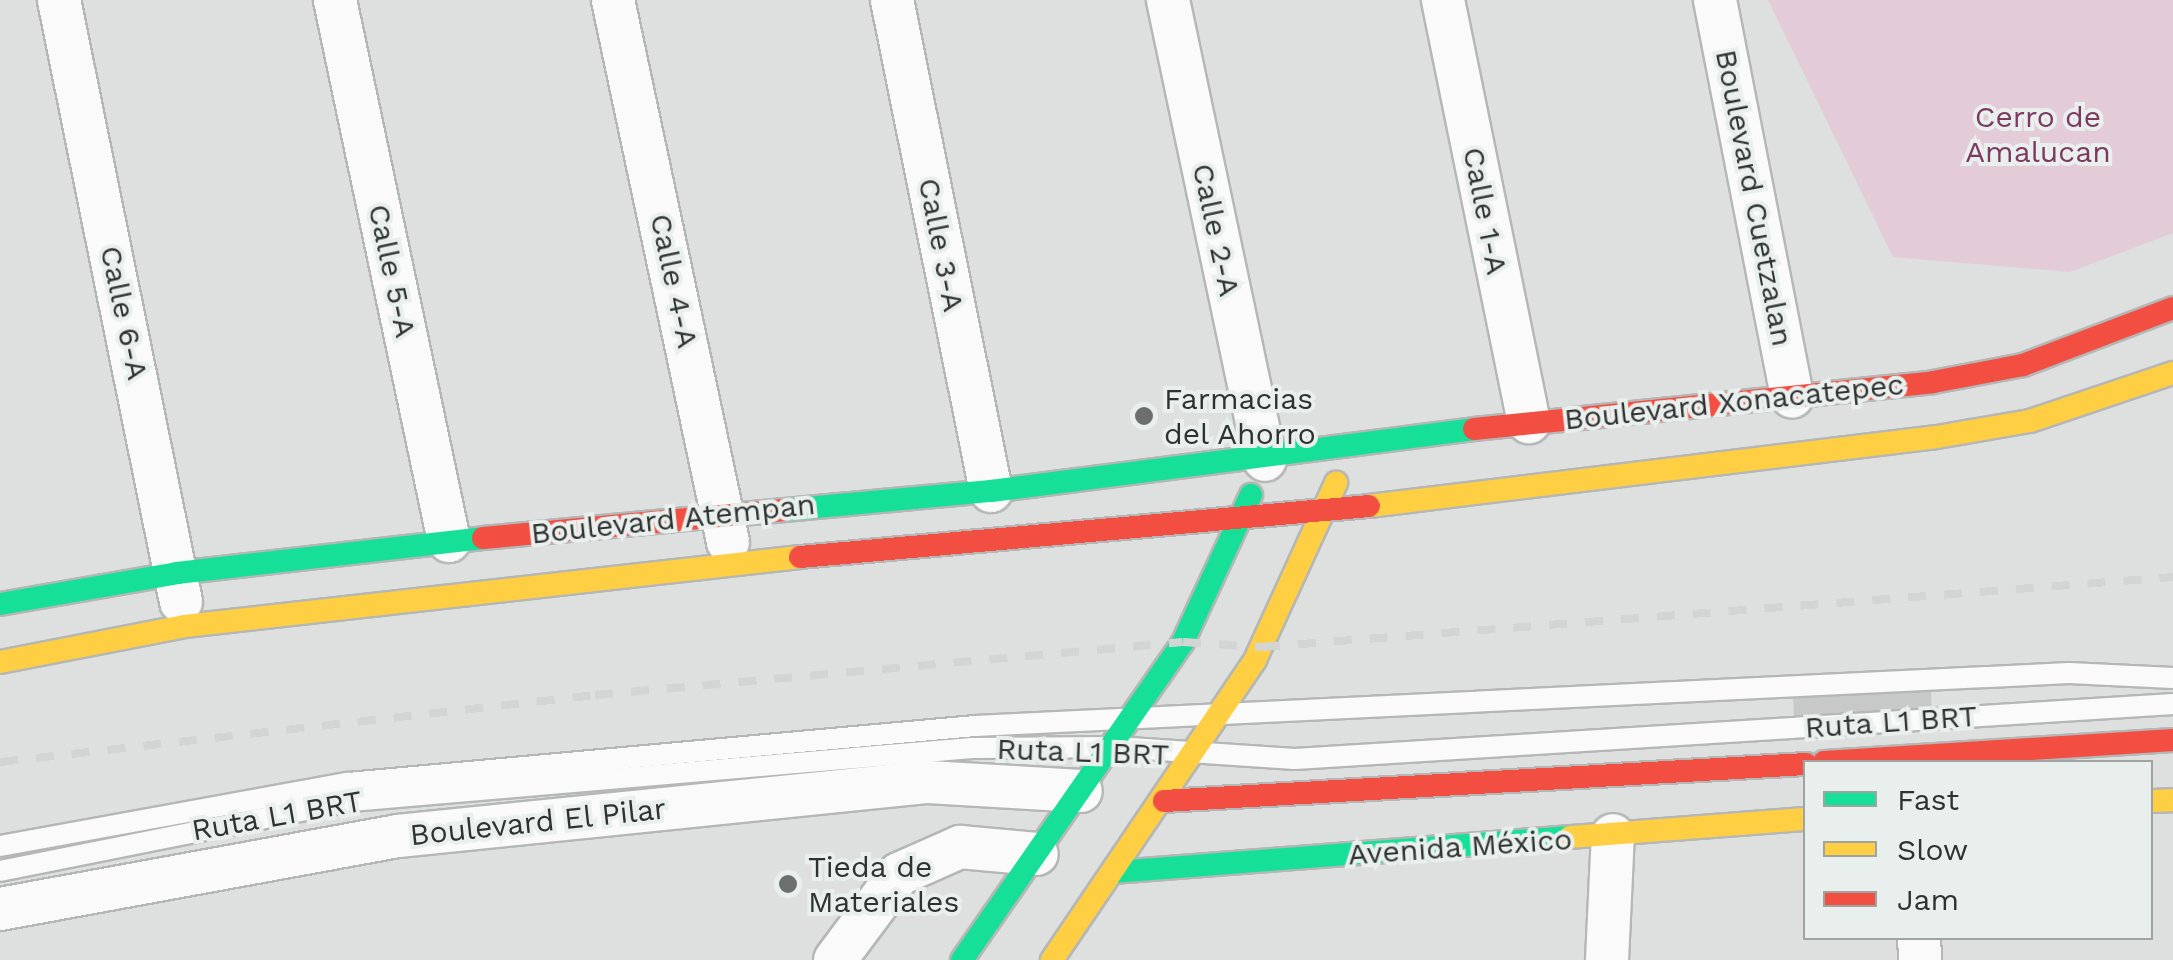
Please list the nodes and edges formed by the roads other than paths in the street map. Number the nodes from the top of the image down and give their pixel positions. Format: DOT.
graph roads {
  1 [pos="59,0"];
  2 [pos="335,0"];
  3 [pos="613,0"];
  4 [pos="892,0"];
  5 [pos="1168,0"];
  6 [pos="1442,0"];
  7 [pos="1716,0"];
  8 [pos="2173,308"];
  9 [pos="2173,373"];
  10 [pos="1792,396"];
  11 [pos="1529,422"];
  12 [pos="1347,449"];
  13 [pos="1265,460"];
  14 [pos="991,491"];
  15 [pos="1328,509"];
  16 [pos="725,512"];
  17 [pos="1241,521"];
  18 [pos="449,541"];
  19 [pos="731,562"];
  20 [pos="178,573"];
  21 [pos="0,604"];
  22 [pos="184,626"];
  23 [pos="0,662"];
  24 [pos="2173,678"];
  25 [pos="2173,704"];
  26 [pos="1222,713"];
  27 [pos="1138,714"];
  28 [pos="2173,740"];
  29 [pos="1115,747"];
  30 [pos="1194,756"];
  31 [pos="1908,760"];
  32 [pos="1803,764"];
  33 [pos="1081,790"];
  34 [pos="1164,801"];
  35 [pos="1803,819"];
  36 [pos="1613,835"];
  37 [pos="0,846"];
  38 [pos="1037,854"];
  39 [pos="0,871"];
  40 [pos="1114,872"];
  41 [pos="0,909"];
  42 [pos="1071,954"];
  43 [pos="835,960"];
  44 [pos="962,960"];
  45 [pos="1607,960"];
  1 -- 20 [label="street, Calle 6-A"];
  2 -- 18 [label="street, Calle 5-A"];
  3 -- 16 [label="street, Calle 4-A"];
  4 -- 14 [label="street, Calle 3-A"];
  5 -- 13 [label="street, Calle 2-A"];
  6 -- 11 [label="street, Calle 1-A"];
  7 -- 10 [label="street, Boulevard Cuetzalan"];
  8 -- 10 [label="street, Boulevard Xonacatepec"];
  9 -- 15 [label="street, Boulevard Xonacatepec"];
  10 -- 11 [label="street, Boulevard Xonacatepec"];
  11 -- 12 [label="street, Boulevard Xonacatepec"];
  12 -- 13 [label="street, Boulevard Atempan"];
  12 -- 15 [label="street"];
  13 -- 14 [label="street, Boulevard Atempan"];
  13 -- 17 [label="street"];
  14 -- 16 [label="street, Boulevard Atempan"];
  15 -- 17 [label="street, Boulevard Atempan"];
  15 -- 26 [label="street"];
  16 -- 18 [label="street, Boulevard Atempan"];
  16 -- 19 [label="street, Calle 4-A"];
  17 -- 19 [label="street, Boulevard Atempan"];
  17 -- 27 [label="street"];
  18 -- 20 [label="street, Boulevard Atempan"];
  19 -- 22 [label="street, Boulevard Atempan"];
  20 -- 21 [label="street, Boulevard Atempan"];
  20 -- 22 [label="street, Calle 6-A"];
  22 -- 23 [label="street, Boulevard Atempan"];
  24 -- 26 [label="lane, Ruta L1 BRT"];
  25 -- 30 [label="lane, Ruta L1 BRT"];
  26 -- 27 [label="lane, Ruta L1 BRT"];
  26 -- 30 [label="street"];
  27 -- 29 [label="street"];
  27 -- 37 [label="lane, Ruta L1 BRT"];
  28 -- 31 [label="street"];
  29 -- 30 [label="lane, Ruta L1 BRT"];
  29 -- 33 [label="street"];
  29 -- 39 [label="lane, Ruta L1 BRT"];
  30 -- 34 [label="street"];
  32 -- 34 [label="street, Avenida México"];
  33 -- 38 [label="street"];
  33 -- 41 [label="street, Boulevard El Pilar"];
  34 -- 40 [label="street"];
  35 -- 36 [label="street, Avenida México"];
  36 -- 40 [label="street, Avenida México"];
  36 -- 45 [label="street"];
  38 -- 43 [label="street"];
  38 -- 44 [label="street"];
  40 -- 42 [label="street"];
}
